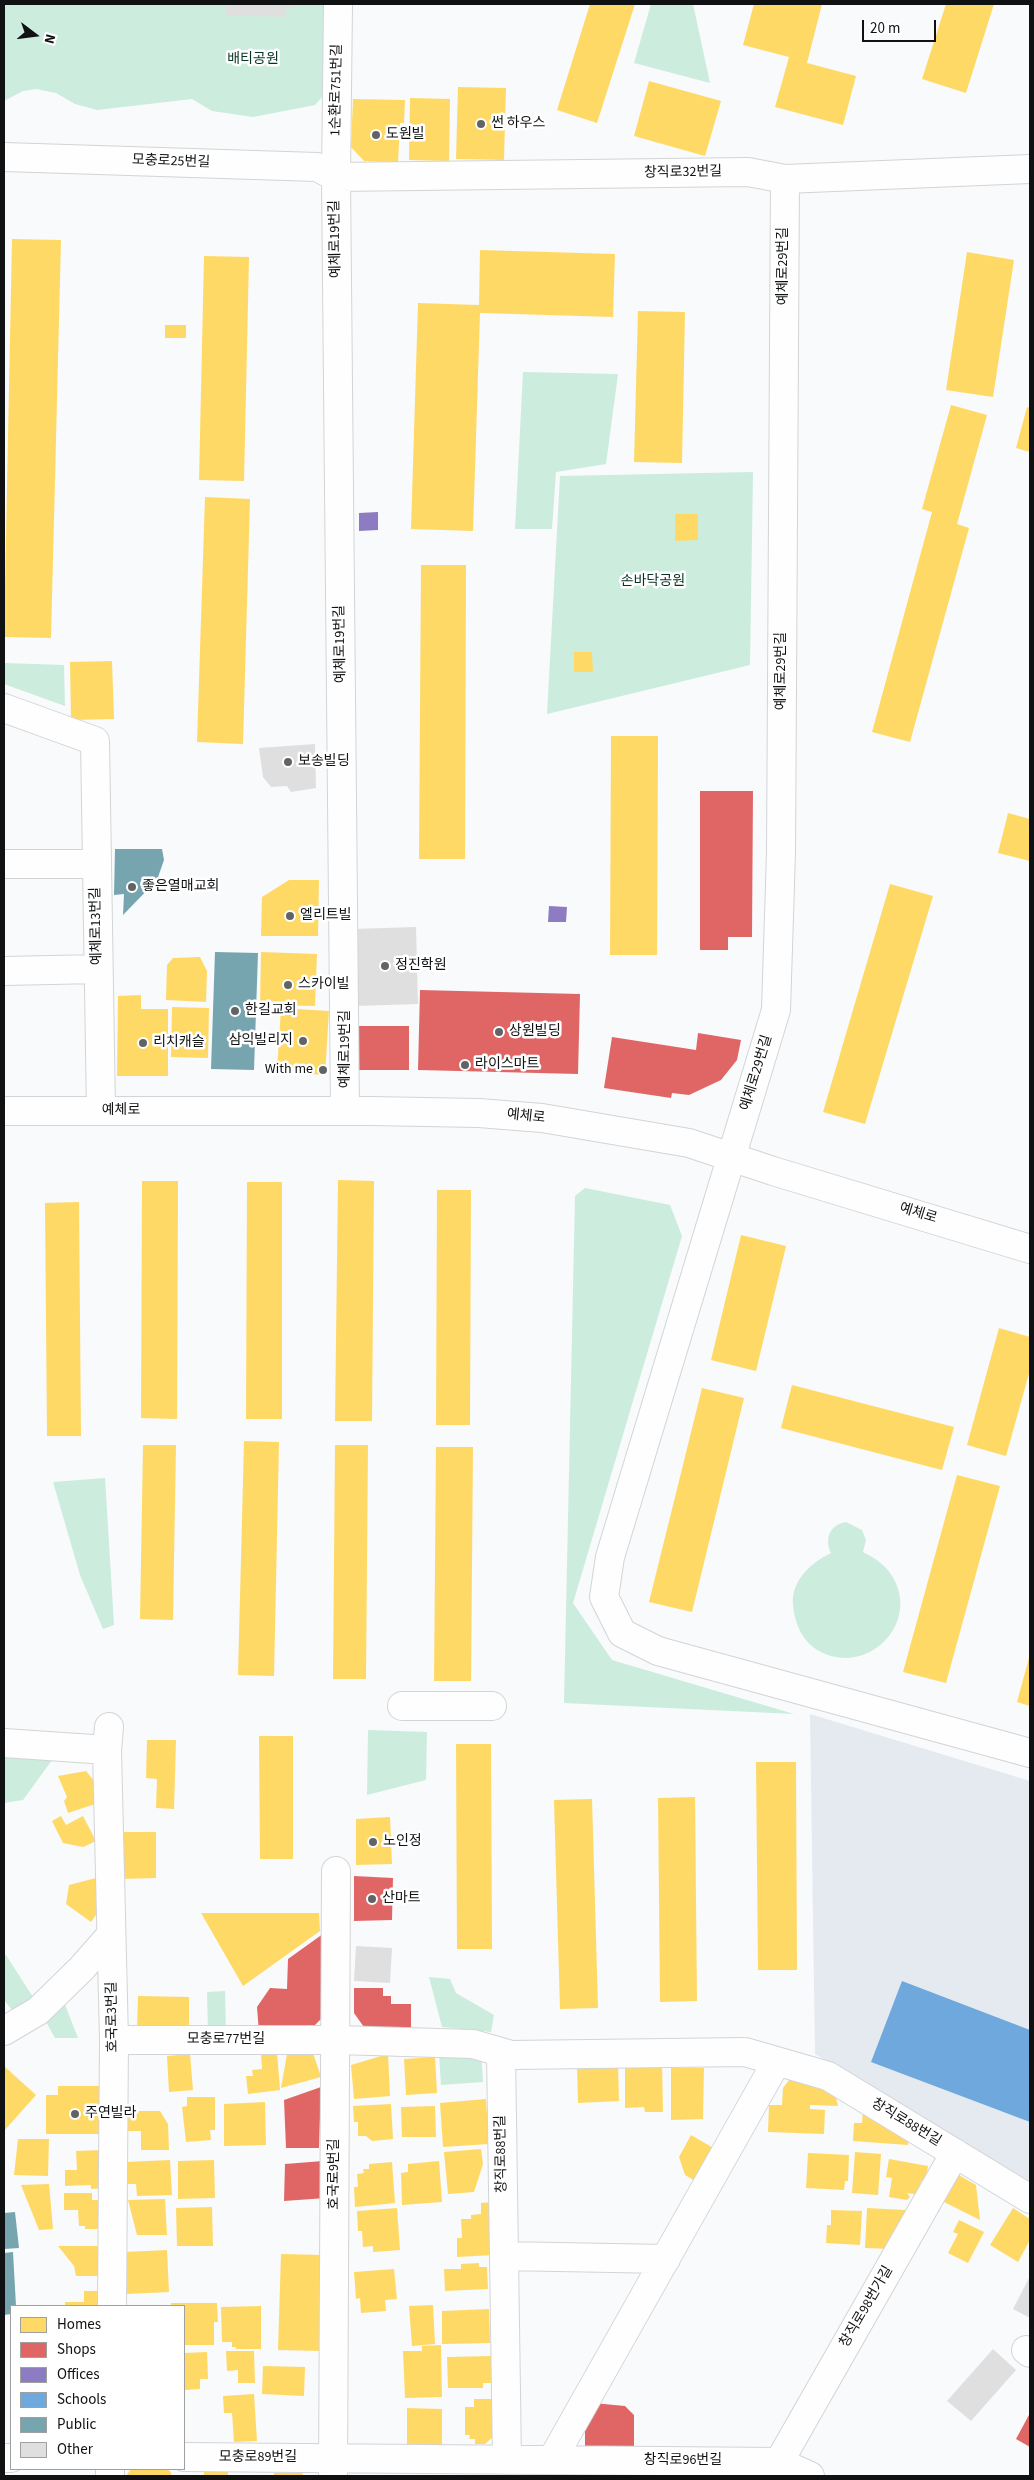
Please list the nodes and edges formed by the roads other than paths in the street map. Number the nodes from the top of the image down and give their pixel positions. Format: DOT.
graph roads {
  1 [pos="338,4"];
  2 [pos="4,157"];
  3 [pos="1030,169"];
  4 [pos="336,177"];
  5 [pos="785,179"];
  6 [pos="4,708"];
  7 [pos="4,864"];
  8 [pos="96,864"];
  9 [pos="98,970"];
  10 [pos="4,971"];
  11 [pos="4,1111"];
  12 [pos="101,1111"];
  13 [pos="345,1111"];
  14 [pos="732,1157"];
  15 [pos="1030,1249"];
  16 [pos="402,1706"];
  17 [pos="492,1706"];
  18 [pos="4,1743"];
  19 [pos="1030,1753"];
  20 [pos="336,1871"];
  21 [pos="111,1935"];
  22 [pos="4,2031"];
  23 [pos="114,2040"];
  24 [pos="337,2040"];
  25 [pos="501,2052"];
  26 [pos="777,2061"];
  27 [pos="955,2153"];
  28 [pos="1030,2198"];
  29 [pos="504,2256"];
  30 [pos="666,2259"];
  31 [pos="112,2305"];
  32 [pos="185,2457"];
  33 [pos="506,2460"];
  34 [pos="552,2460"];
  35 [pos="779,2462"];
  36 [pos="333,2467"];
  37 [pos="382,2468"];
  38 [pos="810,2476"];
  1 -- 4 [label="street, 1순환로751번길"];
  2 -- 4 [label="street, 모충로25번길"];
  3 -- 5 [label="street, 창직로32번길"];
  4 -- 5 [label="street, 창직로32번길"];
  4 -- 13 [label="street, 예체로19번길"];
  5 -- 14 [label="street, 예체로29번길"];
  6 -- 8 [label="street, 예체로13번길"];
  7 -- 8 [label="street"];
  8 -- 9 [label="street, 예체로13번길"];
  9 -- 10 [label="street"];
  9 -- 12 [label="street, 예체로13번길"];
  11 -- 12 [label="street, 예체로"];
  12 -- 13 [label="street, 예체로"];
  13 -- 14 [label="street, 예체로"];
  14 -- 15 [label="street, 예체로"];
  14 -- 19 [label="street, 예체로29번길"];
  16 -- 17 [label="street"];
  18 -- 21 [label="street, 호국로3번길"];
  20 -- 24 [label="street, 호국로9번길"];
  21 -- 22 [label="street"];
  21 -- 23 [label="street, 호국로3번길"];
  23 -- 24 [label="street, 모충로77번길"];
  23 -- 31 [label="street, 호국로3번길"];
  24 -- 25 [label="street, 창직로88번길"];
  24 -- 36 [label="street, 호국로9번길"];
  25 -- 26 [label="street, 창직로88번길"];
  25 -- 29 [label="street, 창직로88번길"];
  26 -- 27 [label="street, 창직로88번길"];
  26 -- 30 [label="street"];
  27 -- 28 [label="street, 창직로88번길"];
  27 -- 35 [label="street, 창직로98번가길"];
  29 -- 30 [label="street"];
  29 -- 33 [label="street"];
  30 -- 34 [label="street"];
  32 -- 36 [label="street, 모충로89번길"];
  33 -- 34 [label="street, 창직로96번길"];
  33 -- 37 [label="street, 창직로96번길"];
  34 -- 35 [label="street, 창직로96번길"];
  35 -- 38 [label="street, 창직로96번길"];
  36 -- 37 [label="street, 창직로96번길"];
}
